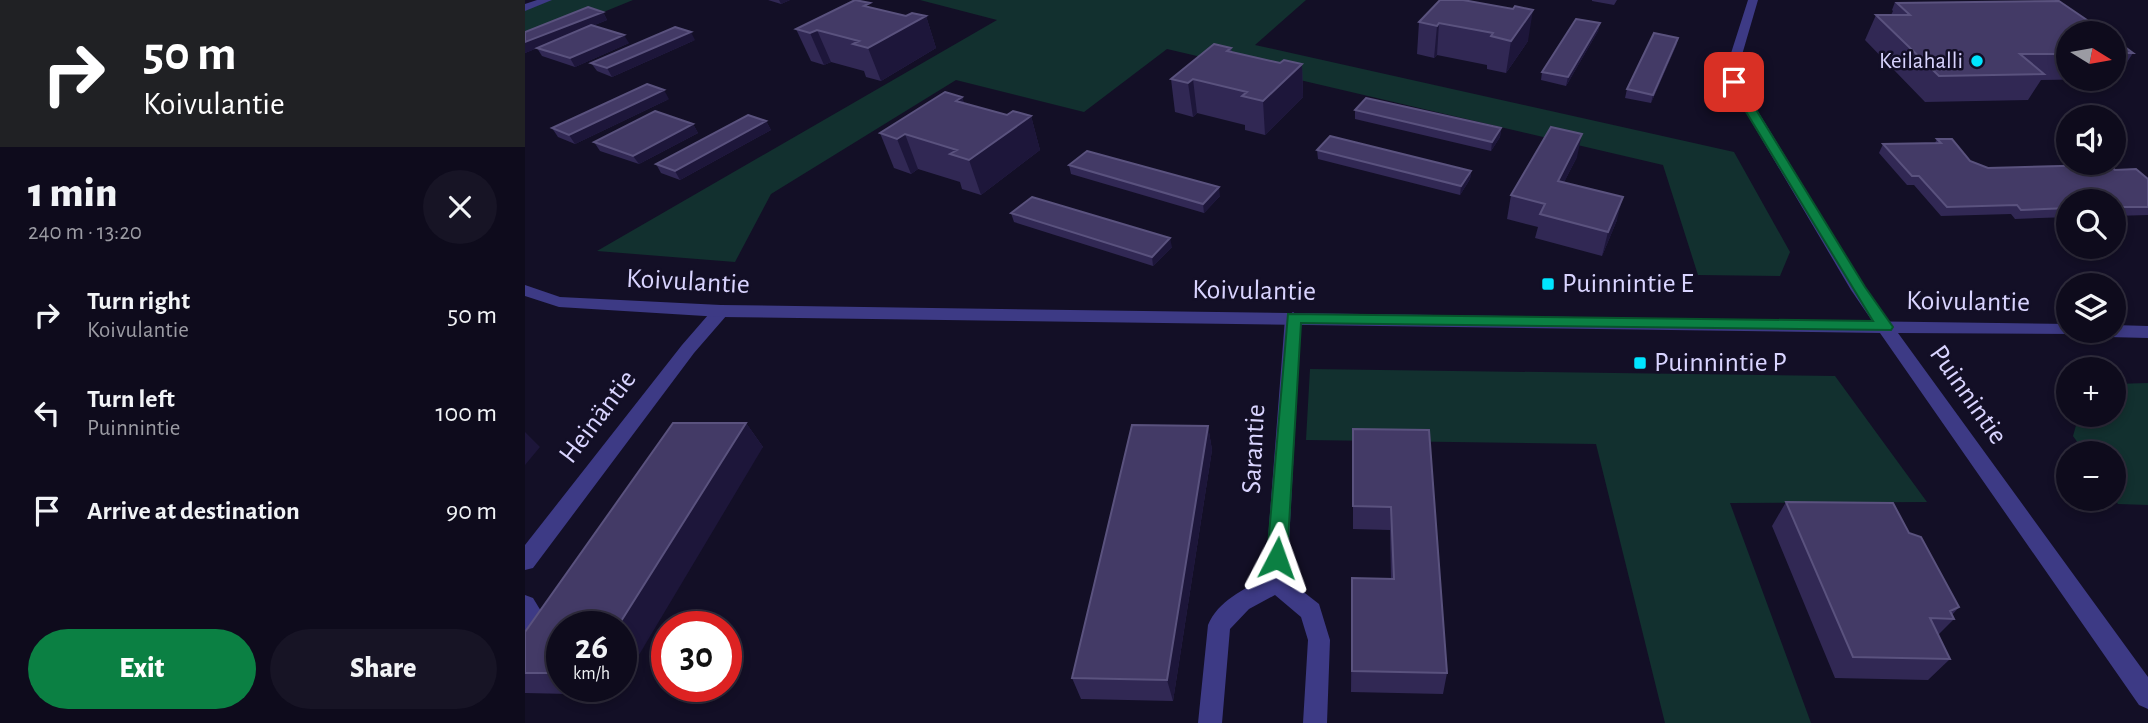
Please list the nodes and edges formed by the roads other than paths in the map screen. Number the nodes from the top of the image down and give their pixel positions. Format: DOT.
graph roads {
  1 [pos="1753,0"];
  2 [pos="539,1"];
  3 [pos="525,8"];
  4 [pos="525,290"];
  5 [pos="722,311"];
  6 [pos="1293,318"];
  7 [pos="1885,327"];
  8 [pos="2056,330"];
  9 [pos="2126,331"];
  10 [pos="2148,331"];
  11 [pos="525,561"];
  12 [pos="1276,583"];
  13 [pos="525,605"];
  14 [pos="525,627"];
  15 [pos="2148,697"];
  16 [pos="1210,723"];
  17 [pos="1315,723"];
  1 -- 7 [label="street, Puinnintie"];
  2 -- 3 [label="street"];
  4 -- 5 [label="street, Koivulantie"];
  5 -- 6 [label="street, Koivulantie"];
  5 -- 11 [label="street, Heinäntie"];
  6 -- 7 [label="street, Koivulantie"];
  6 -- 12 [label="street, Sarantie"];
  7 -- 8 [label="street, Koivulantie"];
  7 -- 15 [label="street, Puinnintie"];
  9 -- 10 [label="street"];
  12 -- 16 [label="street"];
  12 -- 17 [label="street"];
  13 -- 14 [label="street"];
}
